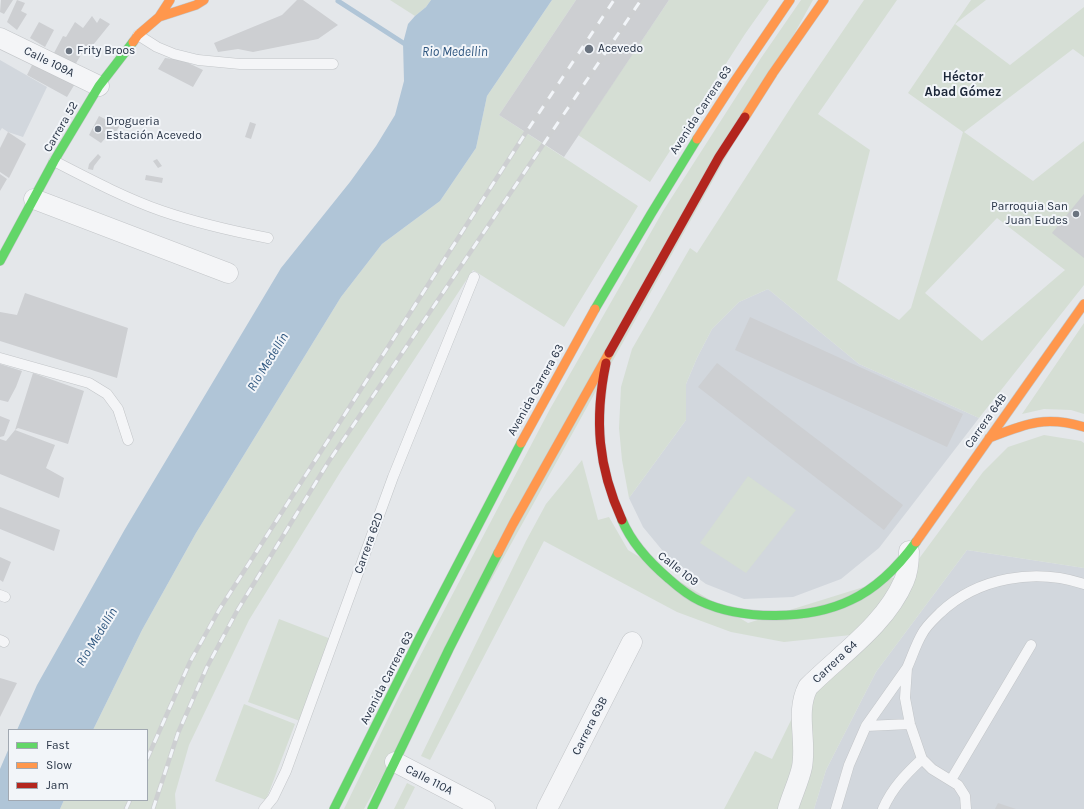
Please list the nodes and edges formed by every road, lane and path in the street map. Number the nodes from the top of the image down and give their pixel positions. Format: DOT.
graph roads {
  1 [pos="170,0"];
  2 [pos="204,0"];
  3 [pos="790,0"];
  4 [pos="824,0"];
  5 [pos="159,17"];
  6 [pos="138,35"];
  7 [pos="0,38"];
  8 [pos="333,64"];
  9 [pos="99,86"];
  10 [pos="54,162"];
  11 [pos="34,199"];
  12 [pos="268,238"];
  13 [pos="0,261"];
  14 [pos="228,273"];
  15 [pos="474,277"];
  16 [pos="1084,304"];
  17 [pos="607,357"];
  18 [pos="0,358"];
  19 [pos="1084,427"];
  20 [pos="989,438"];
  21 [pos="128,440"];
  22 [pos="909,551"];
  23 [pos="1084,584"];
  24 [pos="632,642"];
  25 [pos="1031,645"];
  26 [pos="907,668"];
  27 [pos="910,724"];
  28 [pos="866,726"];
  29 [pos="922,759"];
  30 [pos="395,762"];
  31 [pos="952,780"];
  32 [pos="264,809"];
  33 [pos="334,809"];
  34 [pos="372,809"];
  35 [pos="485,809"];
  36 [pos="547,809"];
  37 [pos="788,809"];
  38 [pos="836,809"];
  39 [pos="883,809"];
  40 [pos="966,809"];
  1 -- 5 [label="main road, Carrera 52"];
  2 -- 5 [label="main road, Carrera 52"];
  3 -- 33 [label="main road, Avenida Carrera 63"];
  4 -- 17 [label="main road"];
  5 -- 6 [label="main road, Carrera 52"];
  6 -- 8 [label="lane"];
  6 -- 9 [label="main road, Carrera 52"];
  7 -- 9 [label="street, Calle 109A"];
  9 -- 10 [label="main road, Carrera 52"];
  10 -- 11 [label="main road, Carrera 52"];
  10 -- 12 [label="lane"];
  11 -- 13 [label="main road, Carrera 52"];
  11 -- 14 [label="street"];
  15 -- 32 [label="lane, Carrera 62D"];
  16 -- 20 [label="main road, Carrera 64B"];
  17 -- 22 [label="main road, Calle 109"];
  17 -- 30 [label="main road"];
  18 -- 21 [label="lane"];
  19 -- 20 [label="main road"];
  20 -- 22 [label="main road, Carrera 64B"];
  22 -- 37 [label="street, Carrera 64"];
  23 -- 26 [label="lane"];
  24 -- 36 [label="street, Carrera 63B"];
  25 -- 31 [label="lane"];
  26 -- 27 [label="lane"];
  26 -- 28 [label="lane"];
  27 -- 28 [label="lane"];
  27 -- 29 [label="lane"];
  28 -- 38 [label="lane"];
  29 -- 31 [label="lane"];
  29 -- 39 [label="lane"];
  30 -- 34 [label="main road"];
  30 -- 35 [label="street, Calle 110A"];
  31 -- 40 [label="lane"];
}
